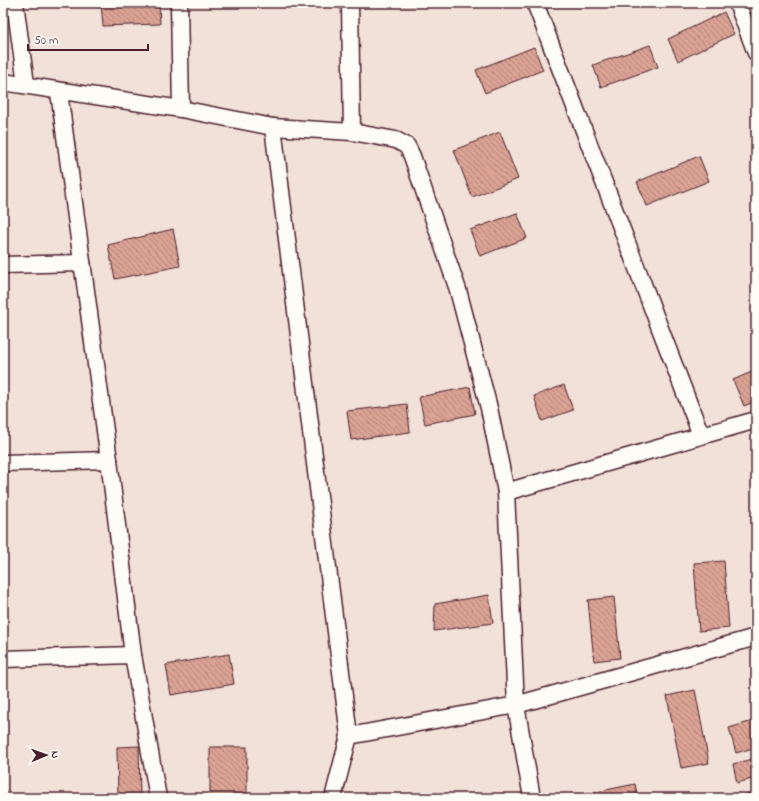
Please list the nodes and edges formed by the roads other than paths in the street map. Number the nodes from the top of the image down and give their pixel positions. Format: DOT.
graph roads {
  1 [pos="15,3"];
  2 [pos="179,3"];
  3 [pos="350,3"];
  4 [pos="535,3"];
  5 [pos="737,3"];
  6 [pos="756,53"];
  7 [pos="3,82"];
  8 [pos="26,84"];
  9 [pos="59,92"];
  10 [pos="180,109"];
  11 [pos="273,127"];
  12 [pos="352,132"];
  13 [pos="82,263"];
  14 [pos="3,264"];
  15 [pos="756,420"];
  16 [pos="701,435"];
  17 [pos="109,460"];
  18 [pos="3,463"];
  19 [pos="506,492"];
  20 [pos="756,637"];
  21 [pos="133,656"];
  22 [pos="3,659"];
  23 [pos="516,705"];
  24 [pos="349,736"];
  25 [pos="158,798"];
  26 [pos="333,798"];
  27 [pos="532,798"];
  1 -- 8 [label="street"];
  2 -- 10 [label="street"];
  3 -- 12 [label="street"];
  4 -- 16 [label="street"];
  5 -- 6 [label="street"];
  7 -- 8 [label="street"];
  8 -- 9 [label="street"];
  9 -- 10 [label="street"];
  9 -- 13 [label="street"];
  10 -- 11 [label="street"];
  11 -- 12 [label="street"];
  11 -- 24 [label="street"];
  12 -- 19 [label="street"];
  13 -- 14 [label="street"];
  13 -- 17 [label="street"];
  15 -- 16 [label="street"];
  16 -- 19 [label="street"];
  17 -- 18 [label="street"];
  17 -- 21 [label="street"];
  19 -- 23 [label="street"];
  20 -- 23 [label="street"];
  21 -- 22 [label="street"];
  21 -- 25 [label="street"];
  23 -- 24 [label="street"];
  23 -- 27 [label="street"];
  24 -- 26 [label="street"];
}
